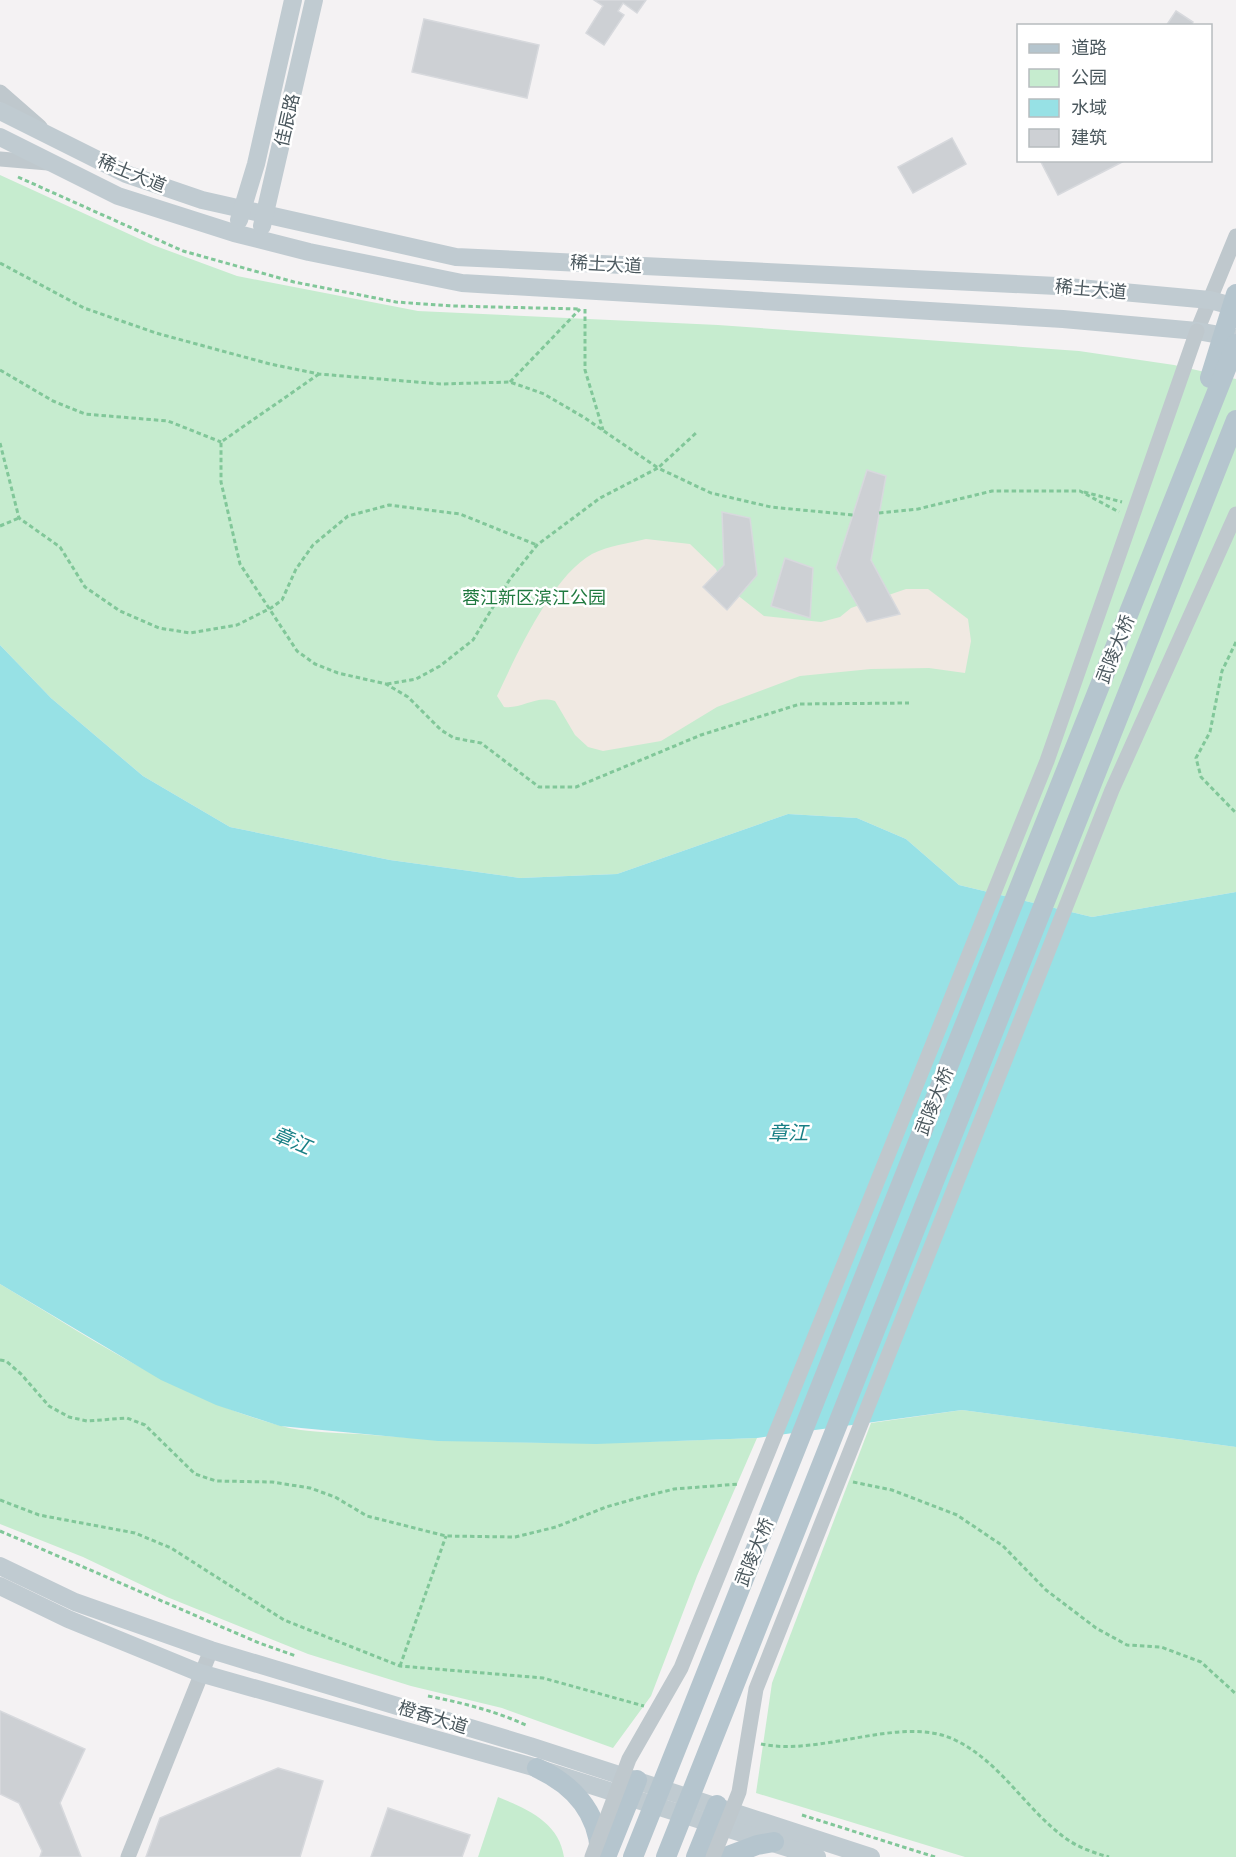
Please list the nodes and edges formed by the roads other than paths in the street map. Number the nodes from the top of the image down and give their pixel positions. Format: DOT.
graph roads {
  1 [pos="293,0"];
  2 [pos="314,0"];
  3 [pos="0,92"];
  4 [pos="0,111"];
  5 [pos="0,137"];
  6 [pos="51,137"];
  7 [pos="0,159"];
  8 [pos="54,164"];
  9 [pos="244,208"];
  10 [pos="265,214"];
  11 [pos="234,233"];
  12 [pos="1236,236"];
  13 [pos="258,239"];
  14 [pos="1236,294"];
  15 [pos="1210,300"];
  16 [pos="1236,307"];
  17 [pos="1197,331"];
  18 [pos="1236,338"];
  19 [pos="1236,344"];
  20 [pos="1236,420"];
  21 [pos="1236,437"];
  22 [pos="1236,514"];
  23 [pos="1166,521"];
  24 [pos="1191,532"];
  25 [pos="0,1566"];
  26 [pos="0,1586"];
  27 [pos="211,1650"];
  28 [pos="200,1673"];
  29 [pos="537,1768"];
  30 [pos="637,1780"];
  31 [pos="630,1799"];
  32 [pos="717,1805"];
  33 [pos="709,1824"];
  34 [pos="774,1842"];
  35 [pos="128,1857"];
  36 [pos="592,1857"];
  37 [pos="600,1857"];
  38 [pos="606,1857"];
  39 [pos="633,1857"];
  40 [pos="666,1857"];
  41 [pos="696,1857"];
  42 [pos="713,1857"];
  43 [pos="725,1857"];
  44 [pos="817,1857"];
  45 [pos="871,1857"];
  1 -- 9 [label="main road, 佳辰路"];
  2 -- 10 [label="main road, 佳辰路"];
  3 -- 6 [label="street"];
  4 -- 6 [label="main road, 稀土大道"];
  5 -- 8 [label="main road, 稀土大道"];
  6 -- 9 [label="main road, 稀土大道"];
  7 -- 8 [label="street"];
  8 -- 11 [label="main road, 稀土大道"];
  9 -- 10 [label="main road, 稀土大道"];
  9 -- 11 [label="main road, 佳辰路"];
  10 -- 13 [label="main road, 佳辰路"];
  10 -- 15 [label="main road, 稀土大道"];
  11 -- 13 [label="main road, 稀土大道"];
  12 -- 15 [label="street"];
  13 -- 17 [label="main road, 稀土大道"];
  14 -- 23 [label="main road, bridge"];
  15 -- 16 [label="main road, 稀土大道"];
  15 -- 17 [label="street"];
  17 -- 18 [label="main road, 稀土大道"];
  17 -- 36 [label="street, bridge"];
  19 -- 23 [label="main road, 武陵大桥, bridge"];
  20 -- 24 [label="main road, 武陵大桥, bridge"];
  21 -- 24 [label="main road, bridge"];
  22 -- 42 [label="street, bridge"];
  23 -- 39 [label="main road, 武陵大桥, bridge"];
  24 -- 40 [label="main road, 武陵大桥, bridge"];
  25 -- 27 [label="main road, 橙香大道"];
  26 -- 28 [label="main road, 橙香大道"];
  27 -- 28 [label="street"];
  27 -- 30 [label="main road, 橙香大道"];
  28 -- 29 [label="main road, 橙香大道"];
  28 -- 35 [label="street"];
  29 -- 31 [label="main road, 橙香大道"];
  29 -- 37 [label="main road"];
  30 -- 31 [label="main road"];
  30 -- 32 [label="main road, 橙香大道"];
  31 -- 33 [label="main road, 橙香大道"];
  31 -- 38 [label="main road"];
  32 -- 33 [label="main road"];
  32 -- 45 [label="main road, 橙香大道"];
  33 -- 34 [label="main road, 橙香大道"];
  33 -- 41 [label="main road"];
  34 -- 43 [label="main road"];
  34 -- 44 [label="main road, 橙香大道"];
}
